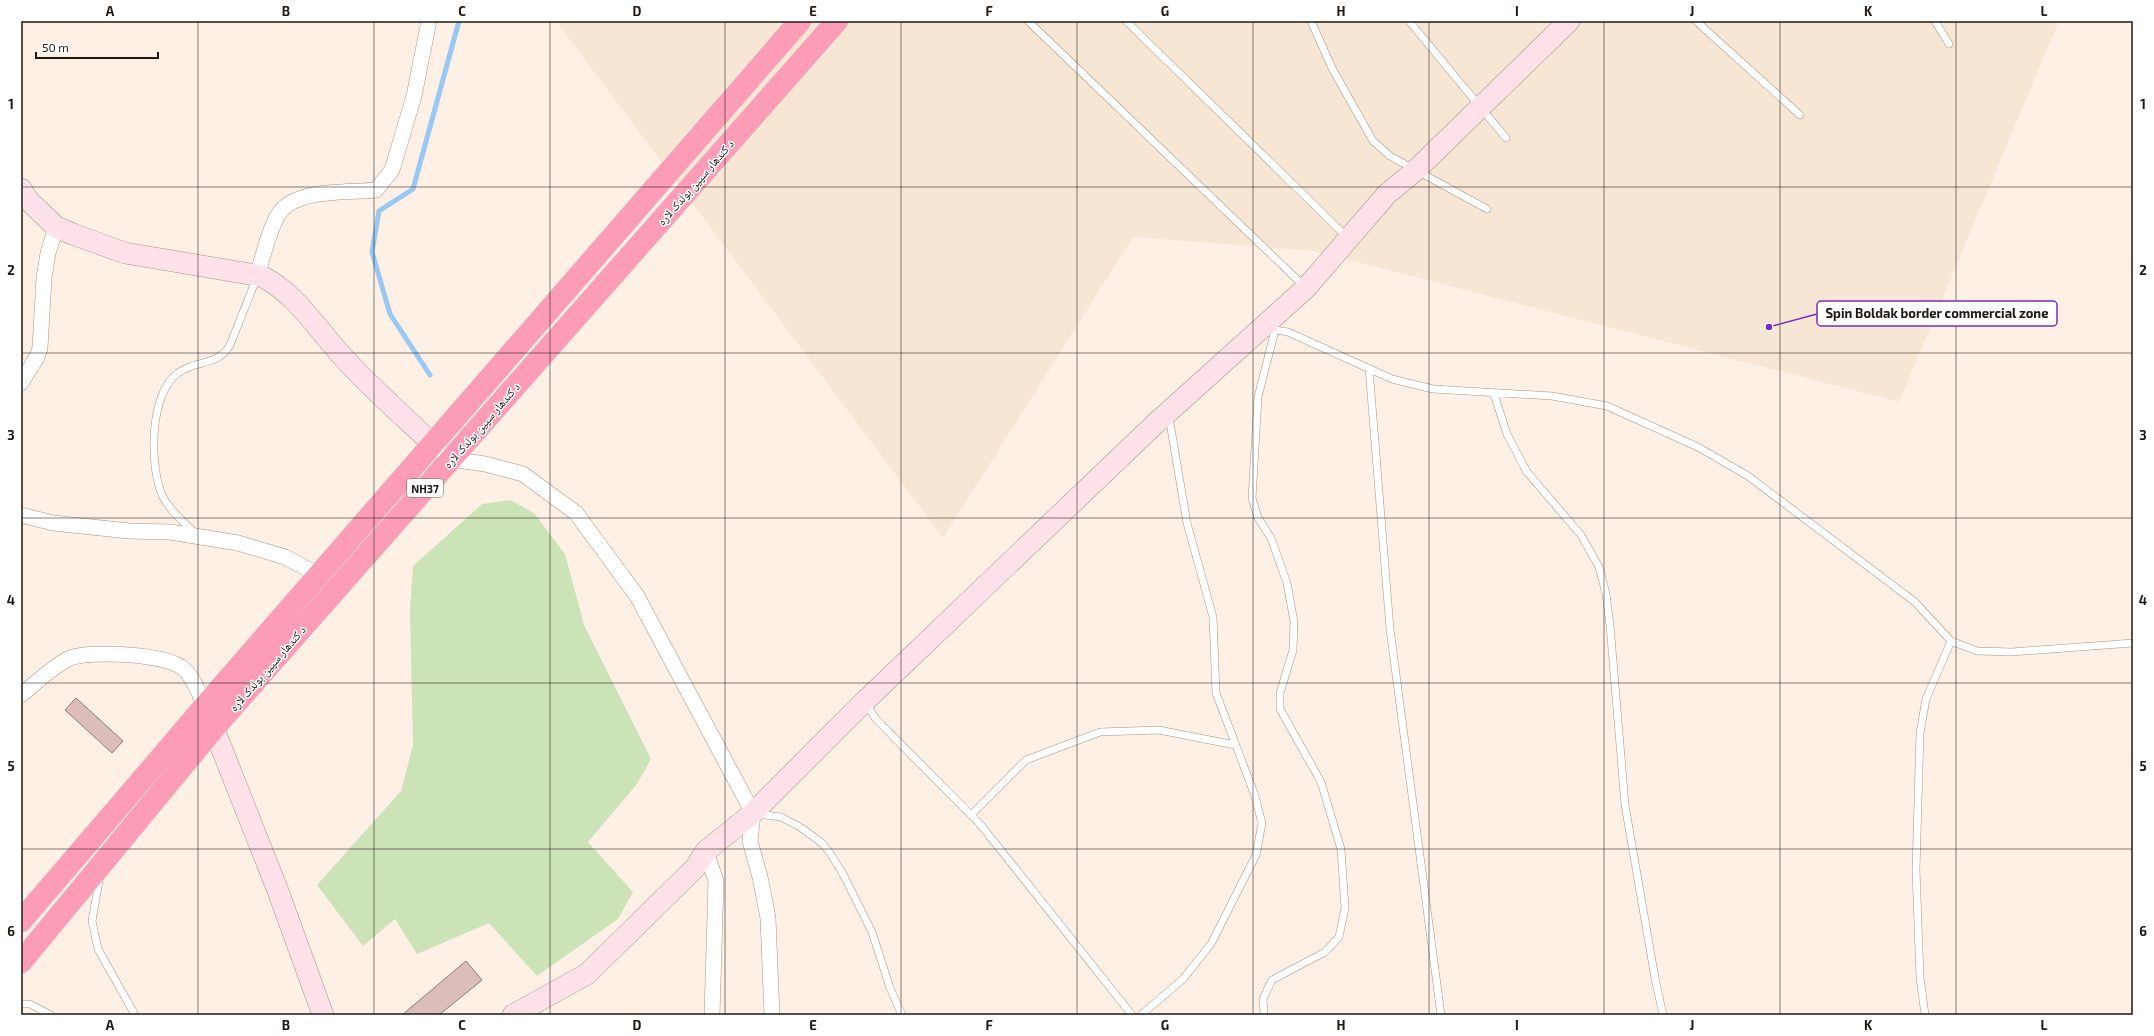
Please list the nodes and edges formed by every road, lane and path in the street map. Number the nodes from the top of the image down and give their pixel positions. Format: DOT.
graph roads {
  1 [pos="429,21"];
  2 [pos="800,21"];
  3 [pos="837,21"];
  4 [pos="1028,21"];
  5 [pos="1126,21"];
  6 [pos="1311,21"];
  7 [pos="1409,21"];
  8 [pos="1569,21"];
  9 [pos="1696,21"];
  10 [pos="1935,21"];
  11 [pos="1949,44"];
  12 [pos="1480,106"];
  13 [pos="1800,115"];
  14 [pos="1506,138"];
  15 [pos="1416,170"];
  16 [pos="21,188"];
  17 [pos="1487,209"];
  18 [pos="56,227"];
  19 [pos="1348,238"];
  20 [pos="257,276"];
  21 [pos="1306,288"];
  22 [pos="1270,327"];
  23 [pos="1369,368"];
  24 [pos="21,383"];
  25 [pos="1494,394"];
  26 [pos="1168,412"];
  27 [pos="433,444"];
  28 [pos="451,459"];
  29 [pos="21,515"];
  30 [pos="198,536"];
  31 [pos="319,576"];
  32 [pos="1951,642"];
  33 [pos="2133,643"];
  34 [pos="21,695"];
  35 [pos="864,702"];
  36 [pos="205,706"];
  37 [pos="214,728"];
  38 [pos="1235,745"];
  39 [pos="753,813"];
  40 [pos="972,815"];
  41 [pos="706,851"];
  42 [pos="103,862"];
  43 [pos="21,921"];
  44 [pos="21,962"];
  45 [pos="21,1004"];
  46 [pos="51,1015"];
  47 [pos="135,1015"];
  48 [pos="323,1015"];
  49 [pos="513,1015"];
  50 [pos="712,1015"];
  51 [pos="772,1015"];
  52 [pos="902,1015"];
  53 [pos="1132,1015"];
  54 [pos="1141,1015"];
  55 [pos="1264,1015"];
  56 [pos="1440,1015"];
  57 [pos="1664,1015"];
  58 [pos="1925,1015"];
  1 -- 20 [label="street"];
  2 -- 27 [label="highway, د کندهار سپین بولدک لاره / NH37"];
  3 -- 28 [label="highway, د کندهار سپین بولدک لاره / NH37"];
  4 -- 21 [label="lane"];
  5 -- 19 [label="lane"];
  6 -- 15 [label="lane"];
  7 -- 12 [label="lane"];
  8 -- 12 [label="street"];
  9 -- 13 [label="lane"];
  10 -- 11 [label="lane"];
  12 -- 14 [label="lane"];
  12 -- 15 [label="street"];
  15 -- 17 [label="lane"];
  15 -- 19 [label="street"];
  16 -- 18 [label="street"];
  18 -- 20 [label="street"];
  18 -- 24 [label="street"];
  19 -- 21 [label="street"];
  20 -- 27 [label="street"];
  20 -- 30 [label="lane"];
  21 -- 22 [label="street"];
  22 -- 23 [label="lane"];
  22 -- 26 [label="street"];
  22 -- 55 [label="lane"];
  23 -- 25 [label="lane"];
  23 -- 56 [label="lane"];
  25 -- 32 [label="lane"];
  25 -- 57 [label="lane"];
  26 -- 35 [label="street"];
  26 -- 38 [label="lane"];
  27 -- 28 [label="street"];
  27 -- 31 [label="highway, د کندهار سپین بولدک لاره / NH37"];
  28 -- 37 [label="highway, د کندهار سپین بولدک لاره / NH37"];
  28 -- 39 [label="street"];
  29 -- 30 [label="street"];
  30 -- 31 [label="street"];
  31 -- 36 [label="highway, د کندهار سپین بولدک لاره / NH37"];
  32 -- 33 [label="lane"];
  32 -- 58 [label="lane"];
  34 -- 36 [label="street"];
  35 -- 39 [label="street"];
  35 -- 40 [label="lane"];
  36 -- 37 [label="street"];
  36 -- 43 [label="highway, د کندهار سپین بولدک لاره / NH37"];
  37 -- 42 [label="highway, د کندهار سپین بولدک لاره / NH37"];
  37 -- 48 [label="street"];
  38 -- 40 [label="lane"];
  38 -- 54 [label="lane"];
  39 -- 41 [label="street"];
  39 -- 51 [label="street"];
  39 -- 52 [label="lane"];
  40 -- 53 [label="lane"];
  41 -- 49 [label="street"];
  41 -- 50 [label="street"];
  42 -- 44 [label="highway, د کندهار سپین بولدک لاره / NH37"];
  42 -- 47 [label="lane"];
  45 -- 46 [label="lane"];
}
